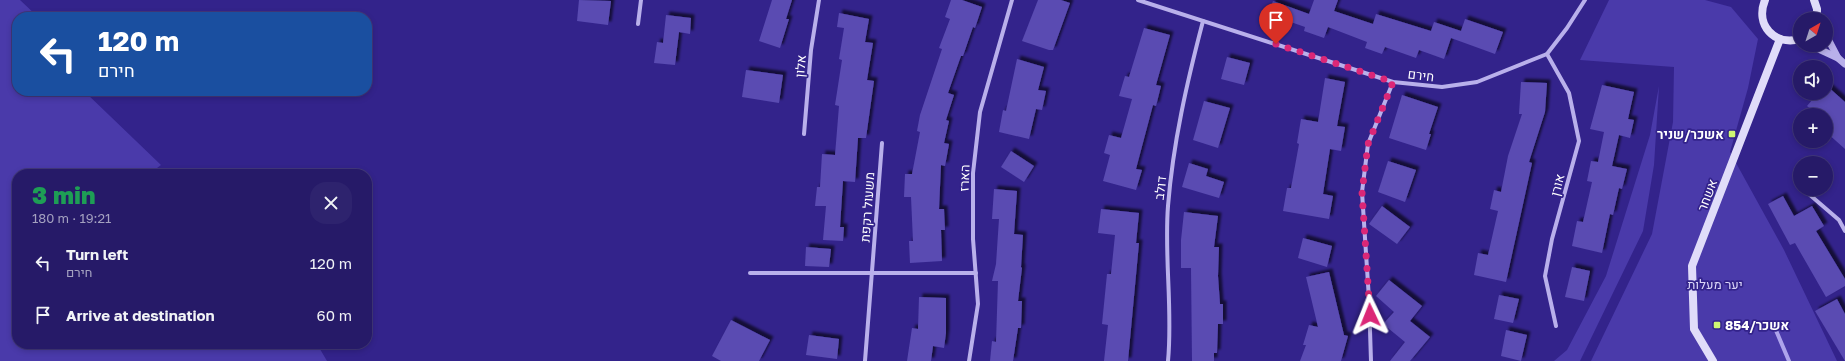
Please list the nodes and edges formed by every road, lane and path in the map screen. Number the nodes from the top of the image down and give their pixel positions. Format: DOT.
graph roads {
  1 [pos="641,0"];
  2 [pos="820,0"];
  3 [pos="1012,0"];
  4 [pos="1138,0"];
  5 [pos="1585,0"];
  6 [pos="1765,0"];
  7 [pos="1814,0"];
  8 [pos="1817,12"];
  9 [pos="1203,21"];
  10 [pos="638,24"];
  11 [pos="1780,39"];
  12 [pos="1793,40"];
  13 [pos="1833,48"];
  14 [pos="1825,52"];
  15 [pos="1548,54"];
  16 [pos="1838,58"];
  17 [pos="1845,64"];
  18 [pos="1393,82"];
  19 [pos="804,134"];
  20 [pos="882,143"];
  21 [pos="1811,196"];
  22 [pos="1845,231"];
  23 [pos="750,273"];
  24 [pos="872,273"];
  25 [pos="976,273"];
  26 [pos="1556,326"];
  27 [pos="865,361"];
  28 [pos="969,361"];
  29 [pos="1168,361"];
  30 [pos="1371,361"];
  31 [pos="1713,361"];
  1 -- 10 [label="street"];
  2 -- 19 [label="street, אלון"];
  3 -- 25 [label="street, הארז"];
  4 -- 9 [label="street, חירם"];
  5 -- 15 [label="street"];
  6 -- 11 [label="main road"];
  7 -- 8 [label="main road"];
  9 -- 18 [label="street, חירם"];
  9 -- 29 [label="street, דולב"];
  11 -- 12 [label="main road"];
  11 -- 31 [label="main road, אשחר"];
  13 -- 16 [label="street"];
  14 -- 16 [label="street"];
  15 -- 18 [label="street, חירם"];
  15 -- 26 [label="street, אורן"];
  16 -- 17 [label="street"];
  18 -- 30 [label="street"];
  20 -- 24 [label="street, משעול רקפת"];
  21 -- 22 [label="street"];
  23 -- 24 [label="street"];
  24 -- 25 [label="street"];
  24 -- 27 [label="street, משעול רקפת"];
  25 -- 28 [label="street, הארז"];
}
